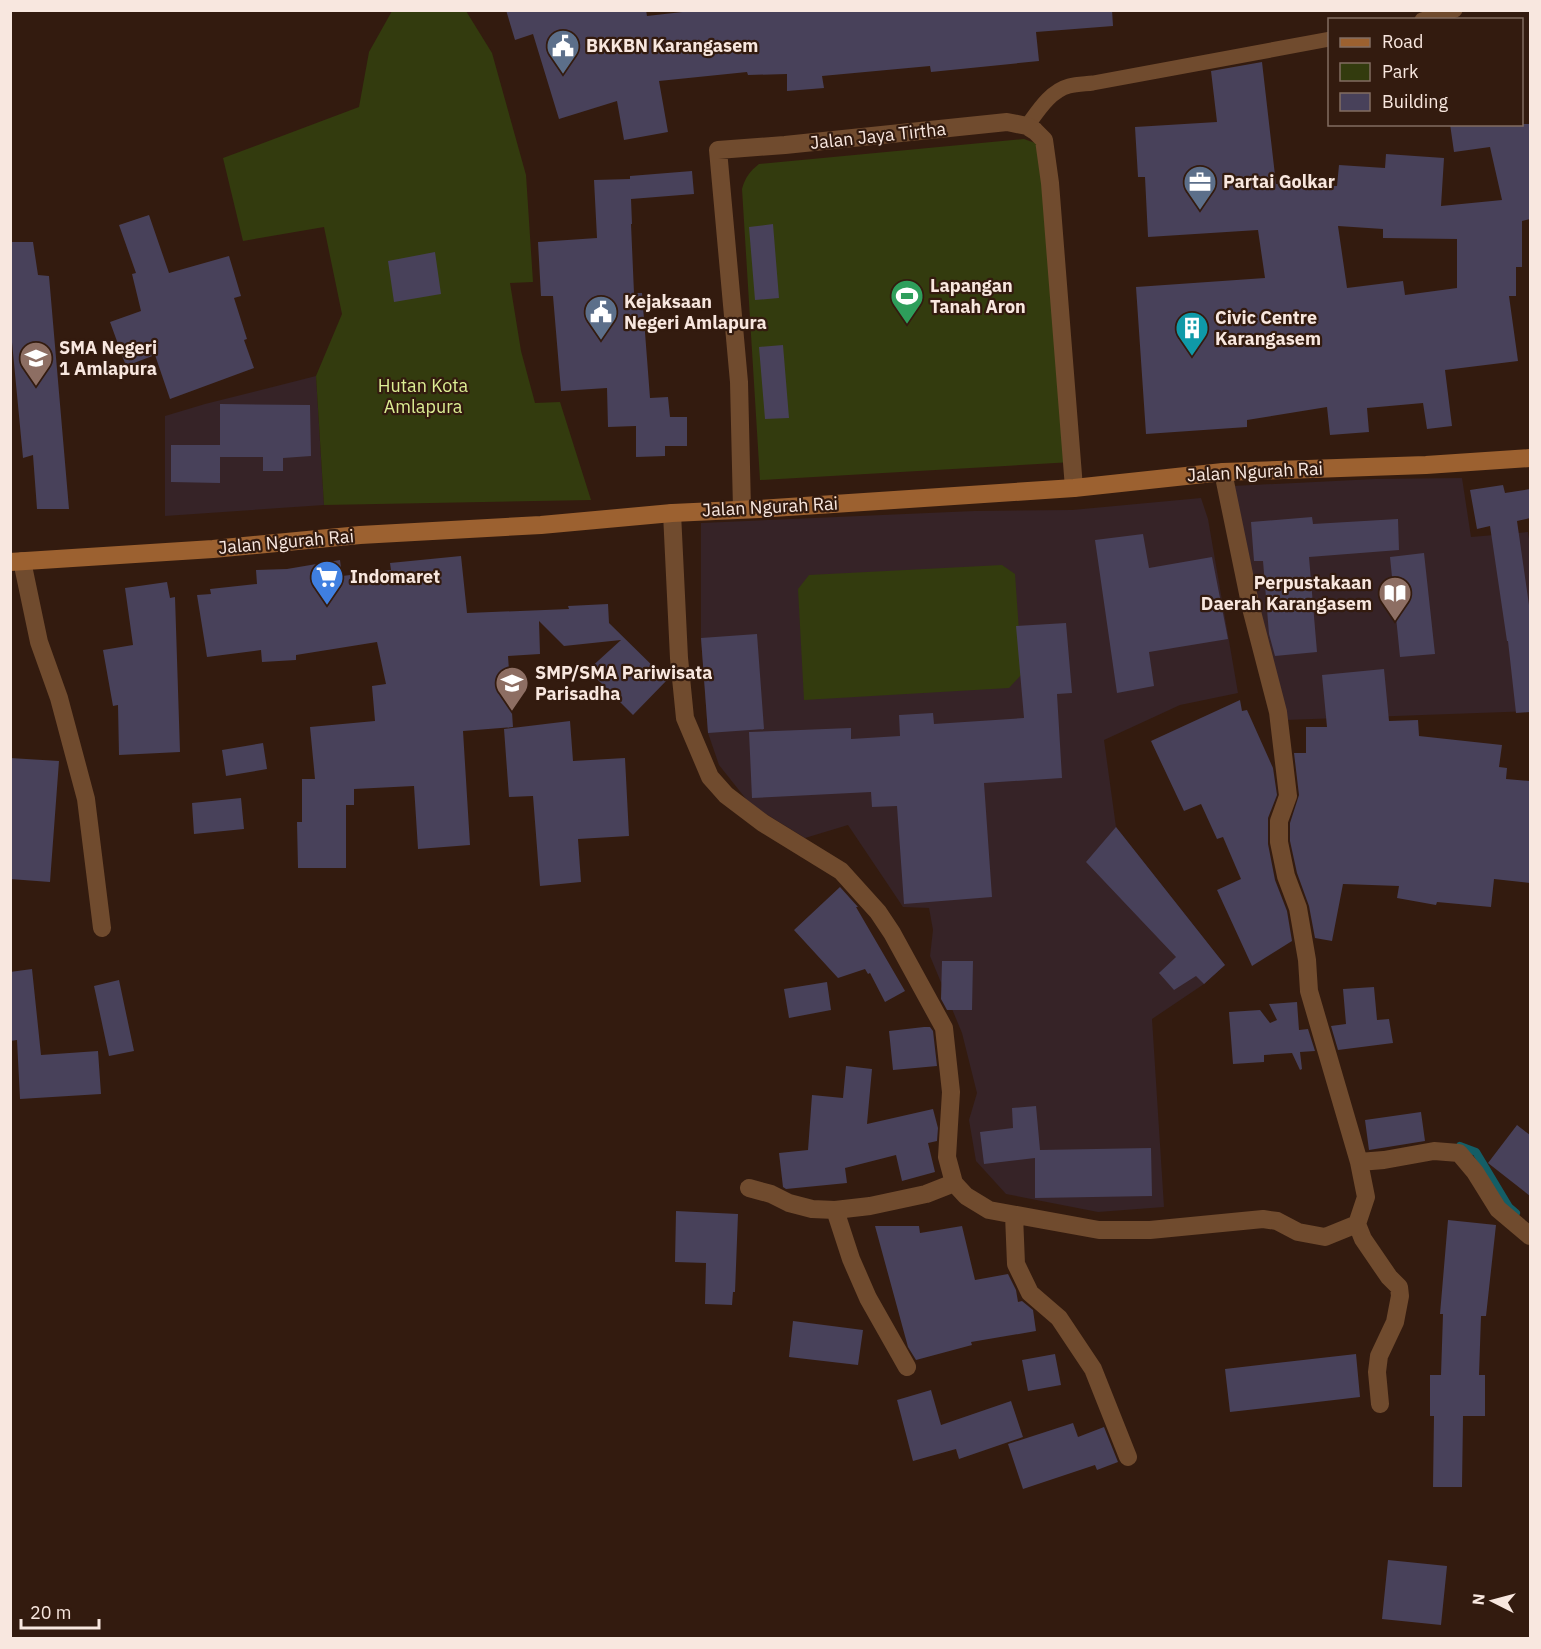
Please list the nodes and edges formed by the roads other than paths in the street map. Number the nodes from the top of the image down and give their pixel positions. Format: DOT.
graph roads {
  1 [pos="1455,10"];
  2 [pos="1429,18"];
  3 [pos="1328,39"];
  4 [pos="1027,126"];
  5 [pos="1530,458"];
  6 [pos="1223,472"];
  7 [pos="1074,488"];
  8 [pos="742,509"];
  9 [pos="672,513"];
  10 [pos="16,562"];
  11 [pos="102,928"];
  12 [pos="1359,1162"];
  13 [pos="954,1184"];
  14 [pos="749,1188"];
  15 [pos="834,1210"];
  16 [pos="1014,1215"];
  17 [pos="1358,1224"];
  18 [pos="1530,1236"];
  19 [pos="907,1367"];
  20 [pos="1380,1404"];
  21 [pos="1128,1457"];
  1 -- 2 [label="lane"];
  3 -- 4 [label="lane"];
  4 -- 7 [label="street"];
  4 -- 8 [label="street, Jalan Jaya Tirtha"];
  5 -- 6 [label="street, Jalan Ngurah Rai"];
  6 -- 7 [label="street, Jalan Ngurah Rai"];
  6 -- 12 [label="street"];
  7 -- 8 [label="street, Jalan Ngurah Rai"];
  8 -- 9 [label="street, Jalan Ngurah Rai"];
  9 -- 10 [label="street, Jalan Ngurah Rai"];
  9 -- 13 [label="street"];
  10 -- 11 [label="street"];
  12 -- 17 [label="street"];
  12 -- 18 [label="street"];
  13 -- 15 [label="street"];
  13 -- 16 [label="street"];
  14 -- 15 [label="street"];
  15 -- 19 [label="street"];
  16 -- 17 [label="street"];
  16 -- 21 [label="street"];
  17 -- 20 [label="street"];
}
